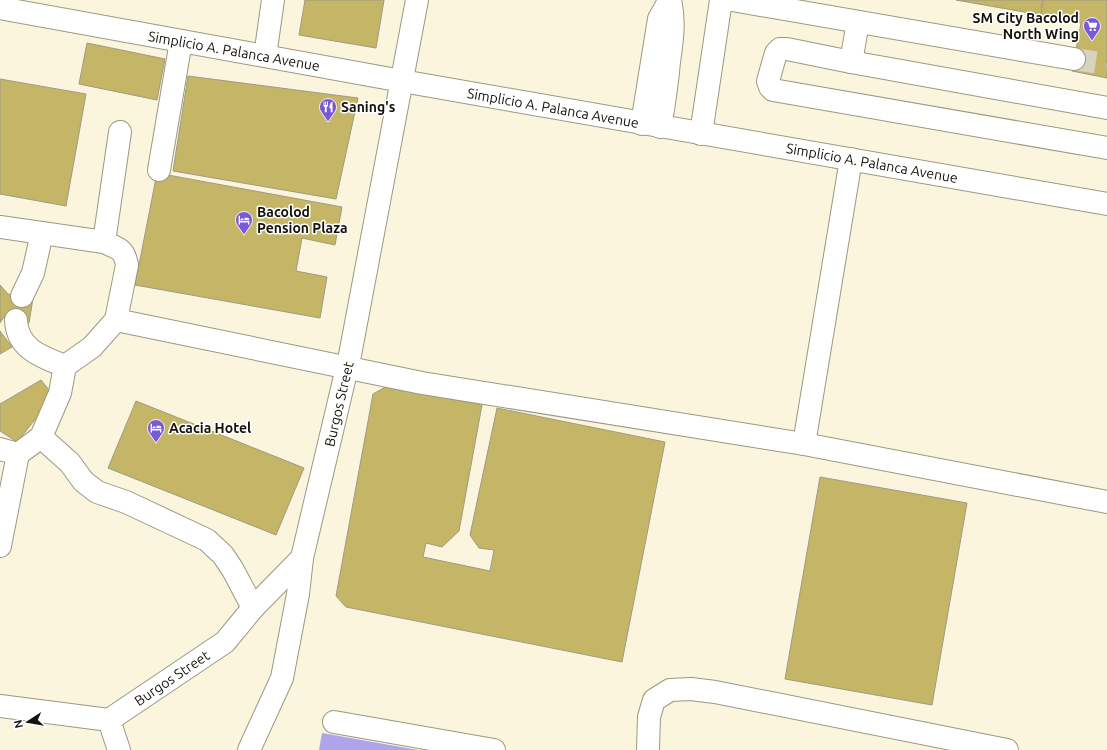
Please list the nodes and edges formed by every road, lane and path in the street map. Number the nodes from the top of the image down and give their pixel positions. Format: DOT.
graph roads {
  1 [pos="273,0"];
  2 [pos="418,0"];
  3 [pos="670,0"];
  4 [pos="722,0"];
  5 [pos="732,0"];
  6 [pos="31,6"];
  7 [pos="0,8"];
  8 [pos="858,22"];
  9 [pos="181,41"];
  10 [pos="264,56"];
  11 [pos="1074,59"];
  12 [pos="851,62"];
  13 [pos="402,81"];
  14 [pos="1107,108"];
  15 [pos="651,125"];
  16 [pos="120,132"];
  17 [pos="701,134"];
  18 [pos="1107,148"];
  19 [pos="851,160"];
  20 [pos="160,170"];
  21 [pos="1107,204"];
  22 [pos="0,227"];
  23 [pos="42,233"];
  24 [pos="104,242"];
  25 [pos="22,296"];
  26 [pos="16,320"];
  27 [pos="116,320"];
  28 [pos="65,366"];
  29 [pos="347,368"];
  30 [pos="41,437"];
  31 [pos="804,444"];
  32 [pos="9,451"];
  33 [pos="1107,502"];
  34 [pos="0,546"];
  35 [pos="302,558"];
  36 [pos="253,608"];
  37 [pos="0,706"];
  38 [pos="109,720"];
  39 [pos="334,722"];
  40 [pos="119,750"];
  41 [pos="249,750"];
  42 [pos="494,750"];
  43 [pos="648,750"];
  44 [pos="1007,750"];
  1 -- 10 [label="street"];
  2 -- 13 [label="street, Burgos Street"];
  3 -- 15 [label="street"];
  4 -- 17 [label="street"];
  5 -- 8 [label="street"];
  6 -- 7 [label="street, Simplicio A. Palanca Avenue"];
  6 -- 9 [label="street, Simplicio A. Palanca Avenue"];
  8 -- 11 [label="street"];
  8 -- 12 [label="street"];
  9 -- 10 [label="street, Simplicio A. Palanca Avenue"];
  9 -- 20 [label="street"];
  10 -- 13 [label="street, Simplicio A. Palanca Avenue"];
  12 -- 14 [label="street"];
  12 -- 18 [label="street"];
  13 -- 15 [label="street, Simplicio A. Palanca Avenue"];
  13 -- 29 [label="street, Burgos Street"];
  15 -- 17 [label="street, Simplicio A. Palanca Avenue"];
  16 -- 24 [label="street"];
  17 -- 19 [label="street, Simplicio A. Palanca Avenue"];
  19 -- 21 [label="street, Simplicio A. Palanca Avenue"];
  19 -- 31 [label="street"];
  22 -- 23 [label="street"];
  23 -- 24 [label="street"];
  23 -- 25 [label="street"];
  24 -- 27 [label="street"];
  26 -- 28 [label="street"];
  27 -- 28 [label="street"];
  27 -- 29 [label="street"];
  28 -- 30 [label="street"];
  29 -- 31 [label="street"];
  29 -- 35 [label="street, Burgos Street"];
  30 -- 32 [label="street"];
  30 -- 36 [label="street"];
  31 -- 33 [label="street"];
  32 -- 34 [label="street"];
  35 -- 36 [label="street, Burgos Street"];
  35 -- 41 [label="street"];
  36 -- 38 [label="street, Burgos Street"];
  37 -- 38 [label="street"];
  38 -- 40 [label="street"];
  39 -- 42 [label="street"];
  43 -- 44 [label="street"];
}
